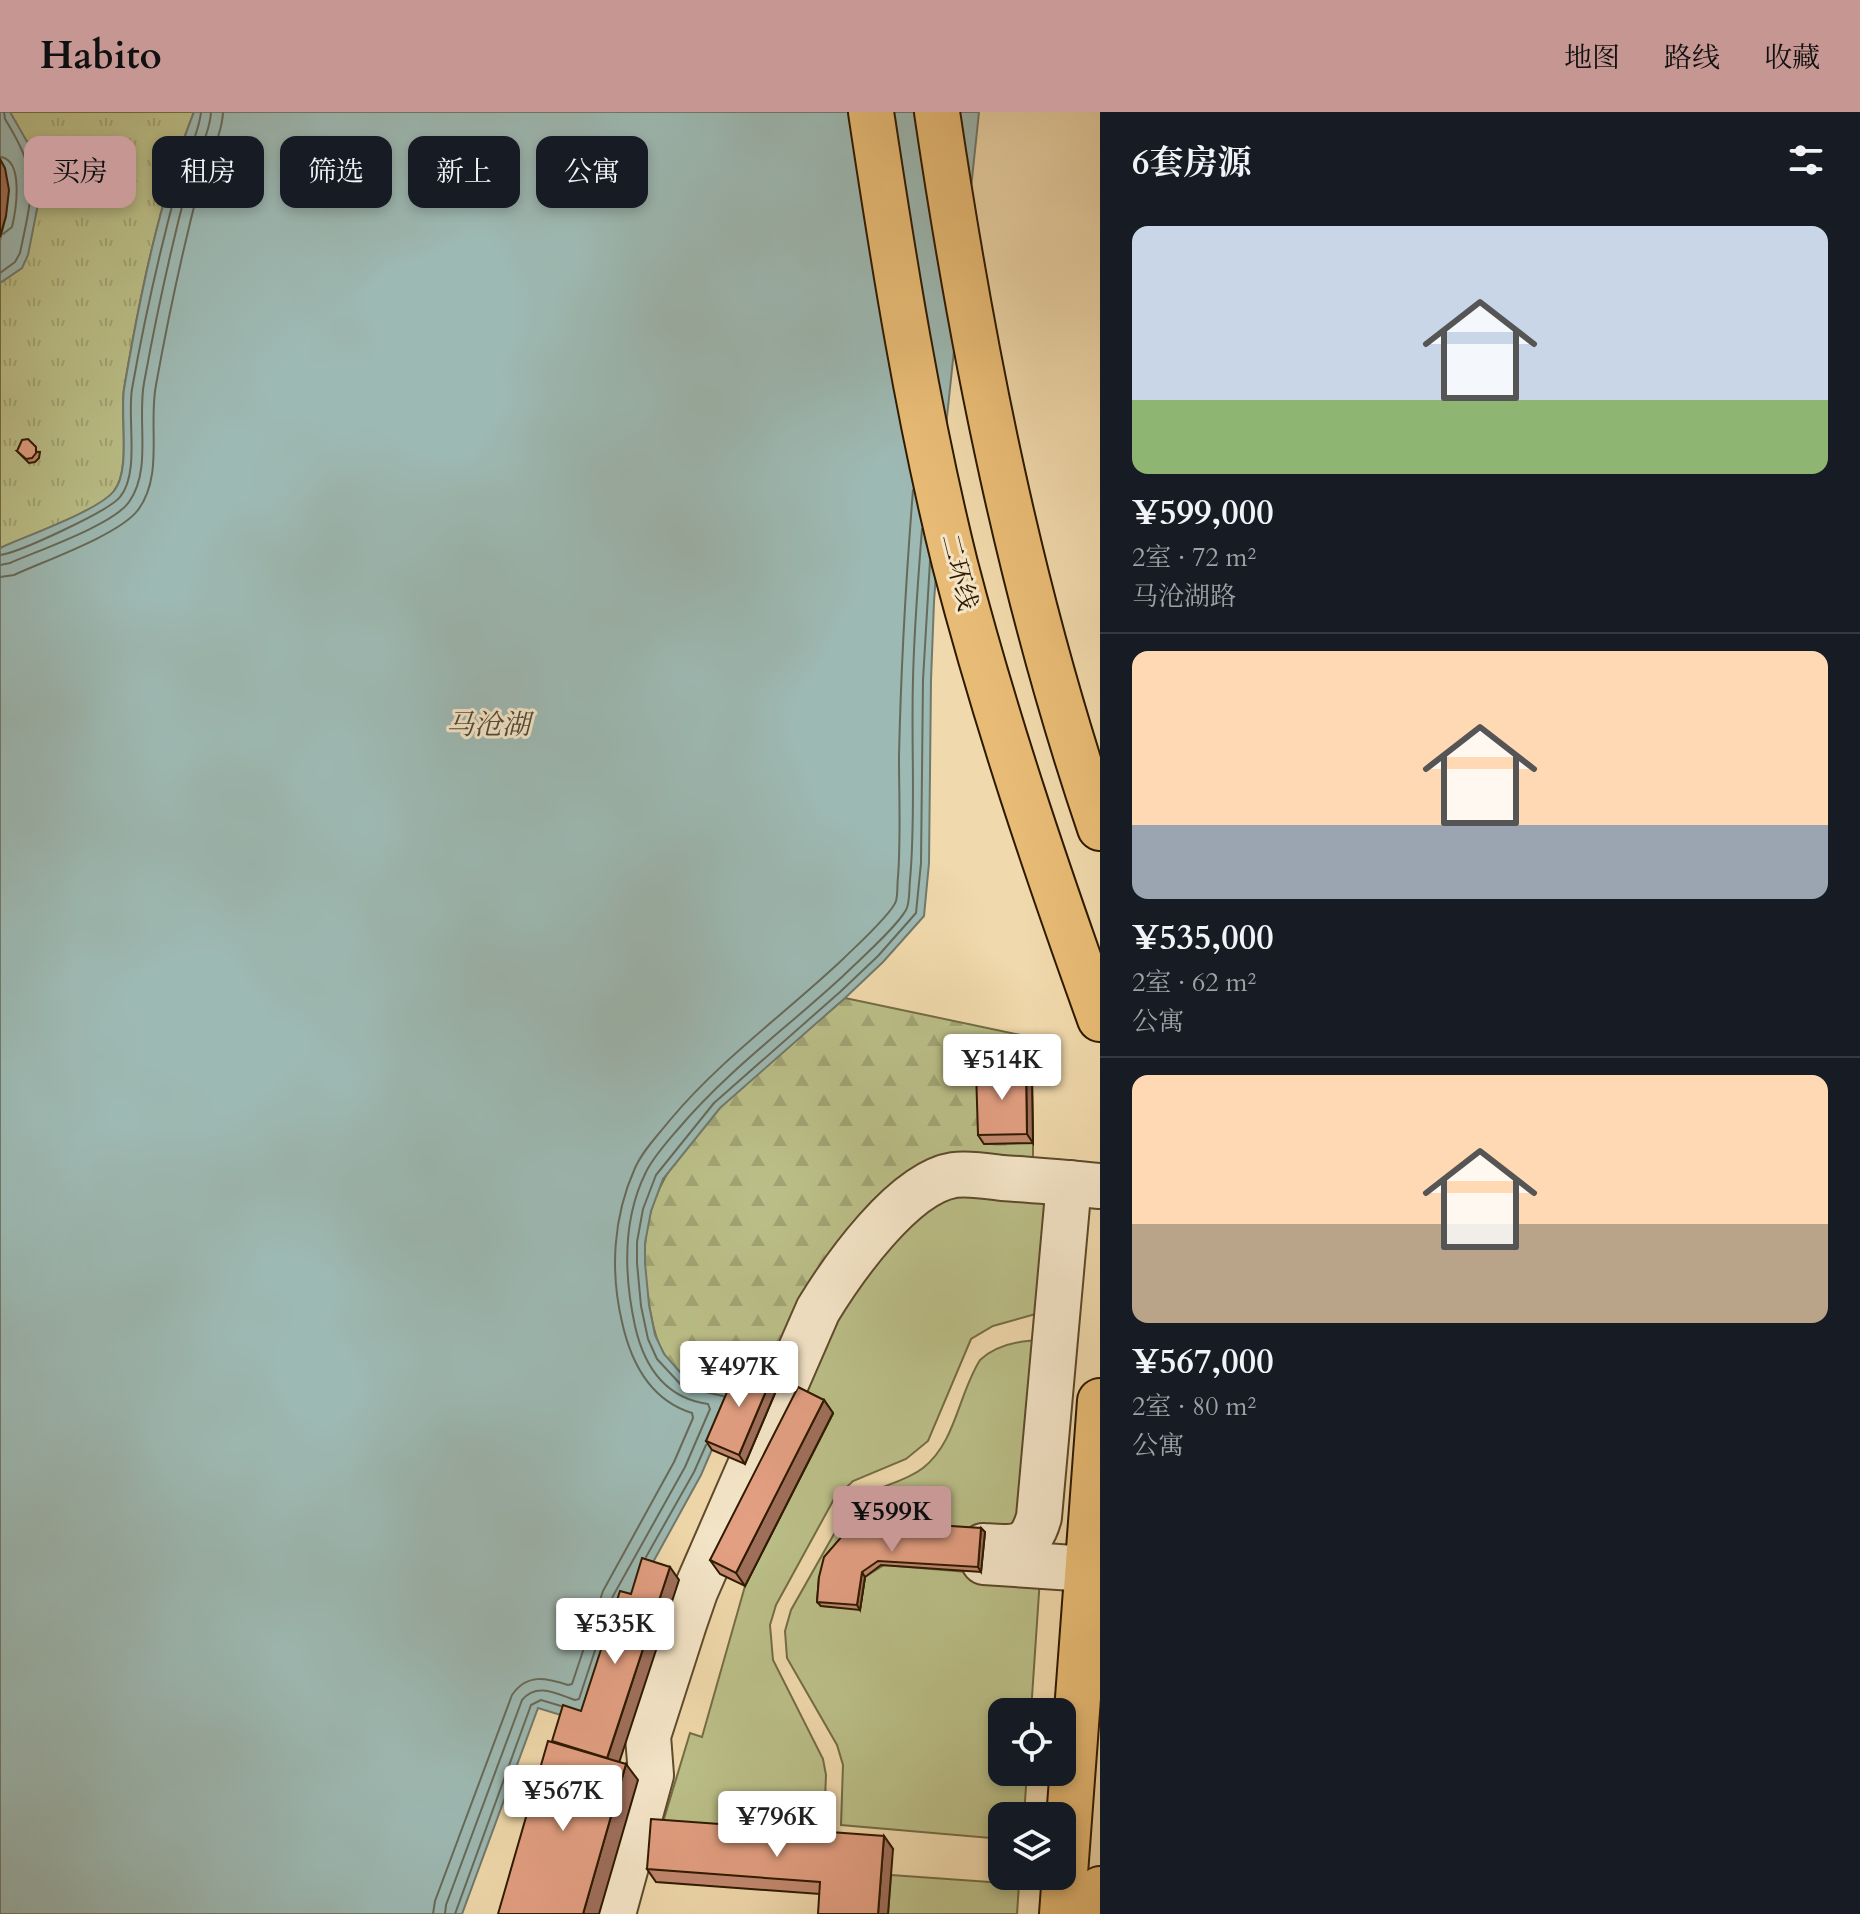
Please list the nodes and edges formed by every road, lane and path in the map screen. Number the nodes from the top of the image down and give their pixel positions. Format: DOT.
graph roads {
  1 [pos="871,112"];
  2 [pos="937,112"];
  3 [pos="1100,828"];
  4 [pos="1100,1019"];
  5 [pos="1085,1184"];
  6 [pos="1100,1401"];
  7 [pos="1088,1569"];
  8 [pos="1100,1889"];
  9 [pos="613,1914"];
  10 [pos="1062,1914"];
  11 [pos="1098,1914"];
  1 -- 4 [label="main road, 二环线"];
  2 -- 3 [label="main road"];
  5 -- 7 [label="lane"];
  5 -- 9 [label="lane"];
  6 -- 7 [label="main road"];
  7 -- 10 [label="main road"];
  8 -- 11 [label="main road"];
}
